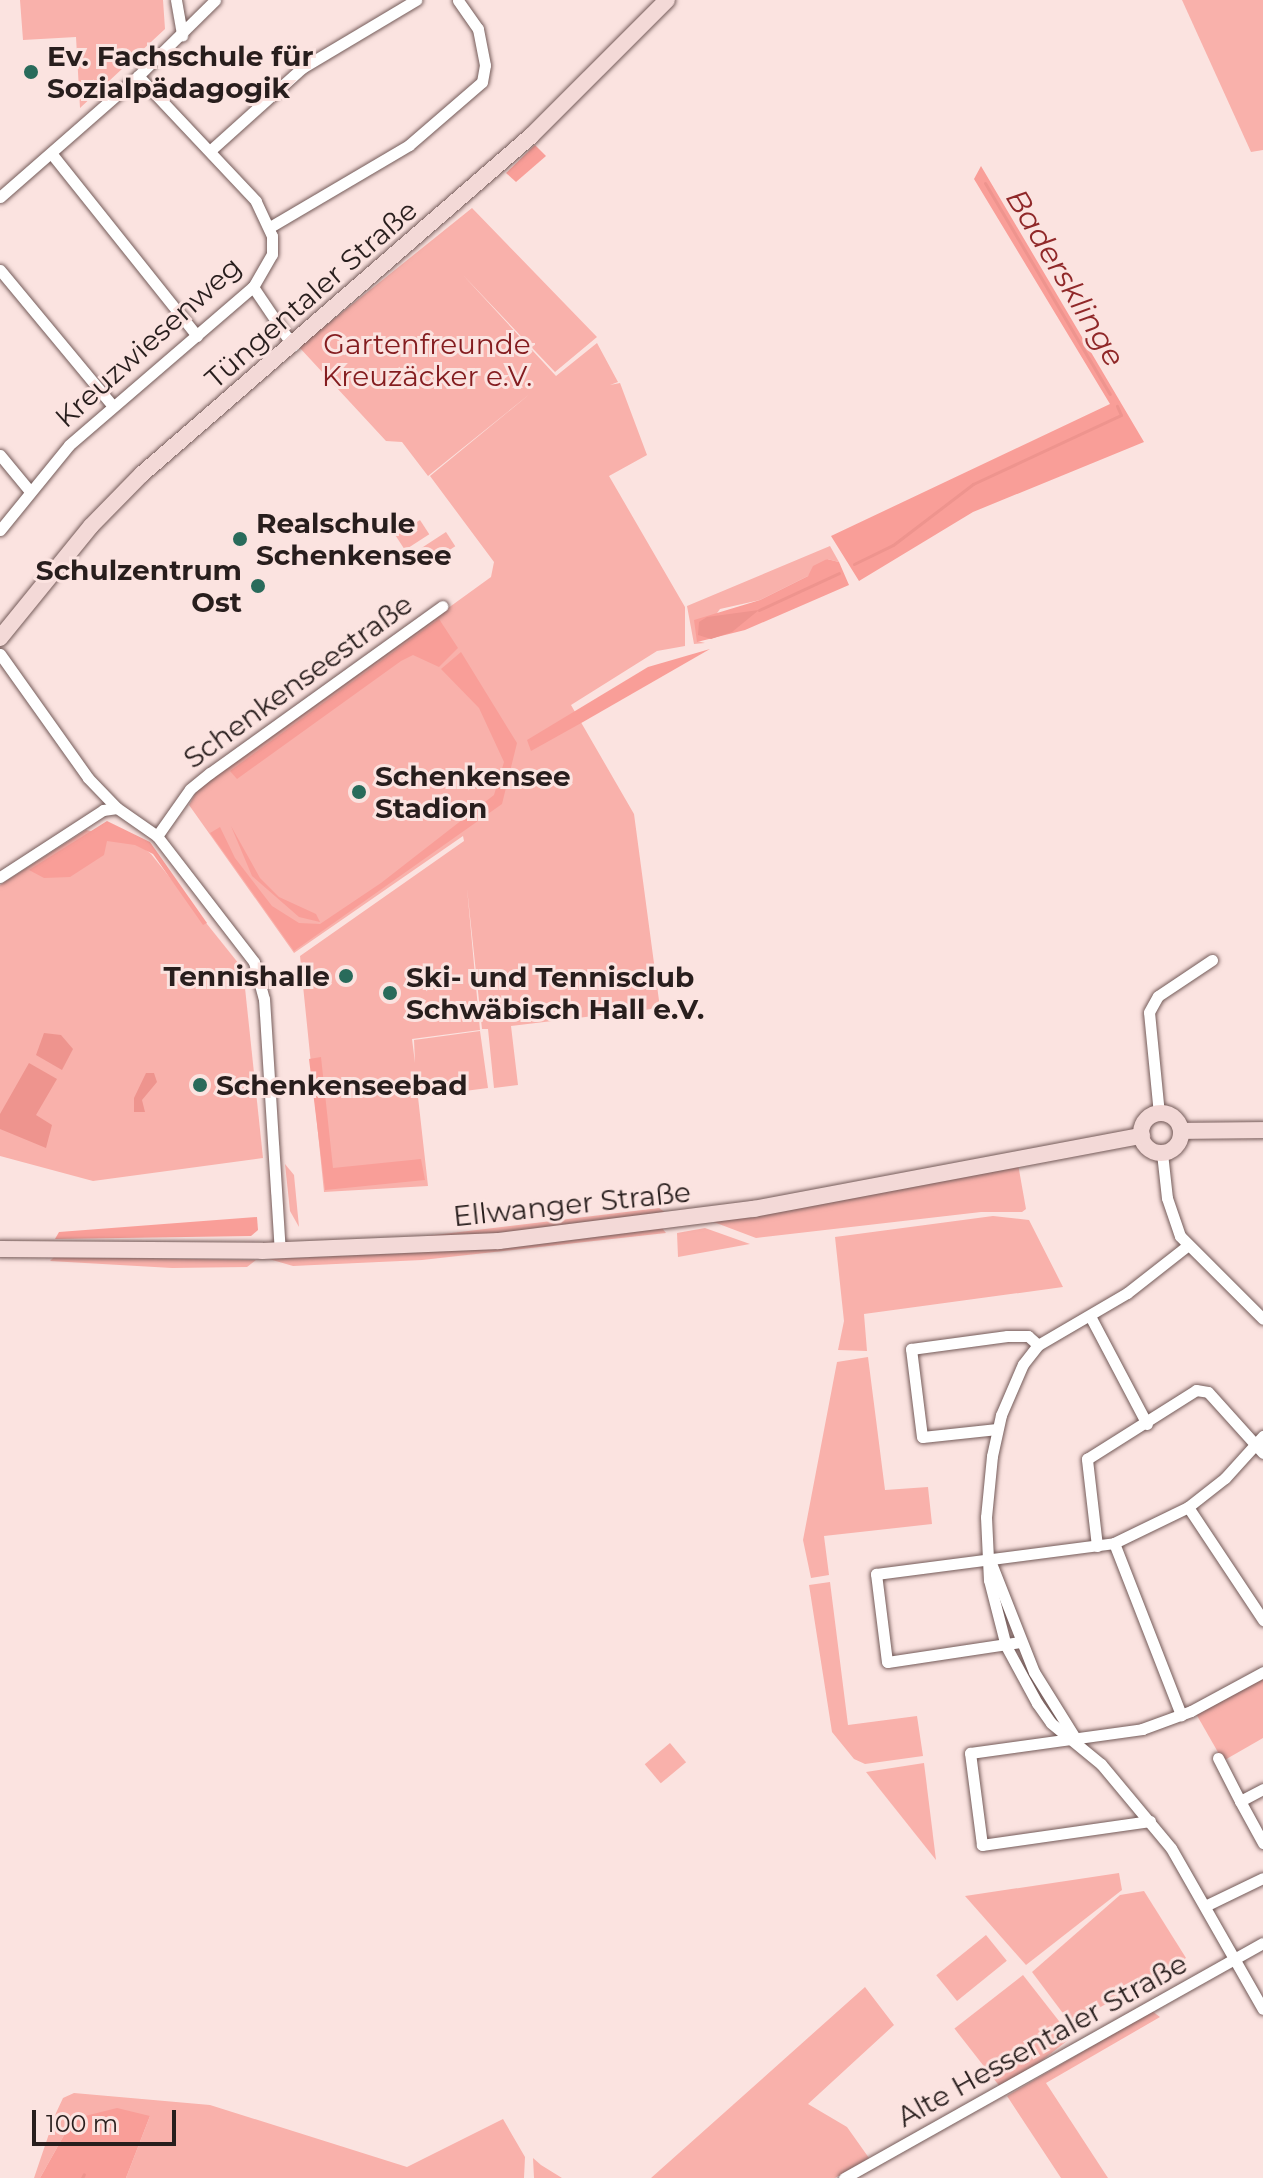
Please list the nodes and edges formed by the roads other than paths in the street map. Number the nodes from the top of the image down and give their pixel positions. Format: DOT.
graph roads {
  1 [pos="176,0"];
  2 [pos="215,0"];
  3 [pos="416,0"];
  4 [pos="458,0"];
  5 [pos="667,0"];
  6 [pos="182,35"];
  7 [pos="138,76"];
  8 [pos="212,149"];
  9 [pos="51,153"];
  10 [pos="0,197"];
  11 [pos="270,227"];
  12 [pos="0,270"];
  13 [pos="253,287"];
  14 [pos="197,336"];
  15 [pos="293,346"];
  16 [pos="112,405"];
  17 [pos="0,455"];
  18 [pos="29,490"];
  19 [pos="0,530"];
  20 [pos="442,606"];
  21 [pos="0,638"];
  22 [pos="0,654"];
  23 [pos="117,808"];
  24 [pos="157,836"];
  25 [pos="0,877"];
  26 [pos="1212,960"];
  27 [pos="1159,1114"];
  28 [pos="1263,1130"];
  29 [pos="1181,1131"];
  30 [pos="1142,1136"];
  31 [pos="1162,1153"];
  32 [pos="1187,1246"];
  33 [pos="0,1249"];
  34 [pos="280,1251"];
  35 [pos="1090,1316"];
  36 [pos="1263,1319"];
  37 [pos="1038,1345"];
  38 [pos="1147,1424"];
  39 [pos="997,1429"];
  40 [pos="1261,1445"];
  41 [pos="1188,1507"];
  42 [pos="1114,1543"];
  43 [pos="1097,1546"];
  44 [pos="990,1560"];
  45 [pos="1263,1620"];
  46 [pos="1020,1642"];
  47 [pos="1006,1646"];
  48 [pos="1263,1672"];
  49 [pos="1181,1715"];
  50 [pos="1078,1741"];
  51 [pos="1218,1758"];
  52 [pos="1263,1789"];
  53 [pos="1240,1801"];
  54 [pos="1150,1821"];
  55 [pos="1263,1843"];
  56 [pos="1263,1878"];
  57 [pos="1205,1906"];
  58 [pos="1263,1943"];
  59 [pos="1234,1960"];
  60 [pos="1262,2007"];
  61 [pos="844,2178"];
  1 -- 6 [label="street"];
  2 -- 6 [label="street"];
  3 -- 8 [label="street"];
  4 -- 11 [label="street"];
  5 -- 15 [label="main road, Tüngentaler Straße"];
  6 -- 7 [label="street"];
  7 -- 8 [label="street"];
  7 -- 9 [label="street"];
  8 -- 11 [label="street"];
  9 -- 10 [label="street"];
  9 -- 14 [label="street"];
  11 -- 13 [label="street, Kreuzwiesenweg"];
  12 -- 16 [label="street"];
  13 -- 14 [label="street, Kreuzwiesenweg"];
  13 -- 15 [label="street"];
  14 -- 16 [label="street, Kreuzwiesenweg"];
  15 -- 21 [label="main road, Tüngentaler Straße"];
  16 -- 18 [label="street, Kreuzwiesenweg"];
  17 -- 18 [label="street"];
  18 -- 19 [label="street, Kreuzwiesenweg"];
  20 -- 24 [label="street, Schenkenseestraße"];
  22 -- 23 [label="street"];
  23 -- 24 [label="street"];
  23 -- 25 [label="street"];
  24 -- 34 [label="street"];
  26 -- 27 [label="street"];
  27 -- 29 [label="main road"];
  27 -- 30 [label="main road"];
  28 -- 29 [label="main road"];
  29 -- 31 [label="main road"];
  30 -- 31 [label="main road"];
  30 -- 34 [label="main road, Ellwanger Straße"];
  31 -- 32 [label="street"];
  32 -- 35 [label="street"];
  32 -- 36 [label="street"];
  33 -- 34 [label="main road, Ellwanger Straße"];
  35 -- 37 [label="street"];
  35 -- 38 [label="street"];
  37 -- 39 [label="street"];
  37 -- 39 [label="street"];
  38 -- 40 [label="street"];
  38 -- 43 [label="street"];
  39 -- 44 [label="street"];
  40 -- 41 [label="street"];
  41 -- 42 [label="street"];
  41 -- 45 [label="street"];
  42 -- 43 [label="street"];
  42 -- 49 [label="street"];
  43 -- 44 [label="street"];
  44 -- 46 [label="street"];
  44 -- 47 [label="street"];
  44 -- 47 [label="street"];
  46 -- 47 [label="street"];
  46 -- 50 [label="street"];
  47 -- 50 [label="street"];
  48 -- 49 [label="street"];
  49 -- 50 [label="street"];
  50 -- 54 [label="street"];
  50 -- 54 [label="street"];
  51 -- 53 [label="street"];
  52 -- 53 [label="street"];
  53 -- 55 [label="street"];
  54 -- 57 [label="street"];
  56 -- 57 [label="street"];
  57 -- 59 [label="street"];
  58 -- 59 [label="street, Alte Hessentaler Straße"];
  59 -- 60 [label="street"];
  59 -- 61 [label="street, Alte Hessentaler Straße"];
}
